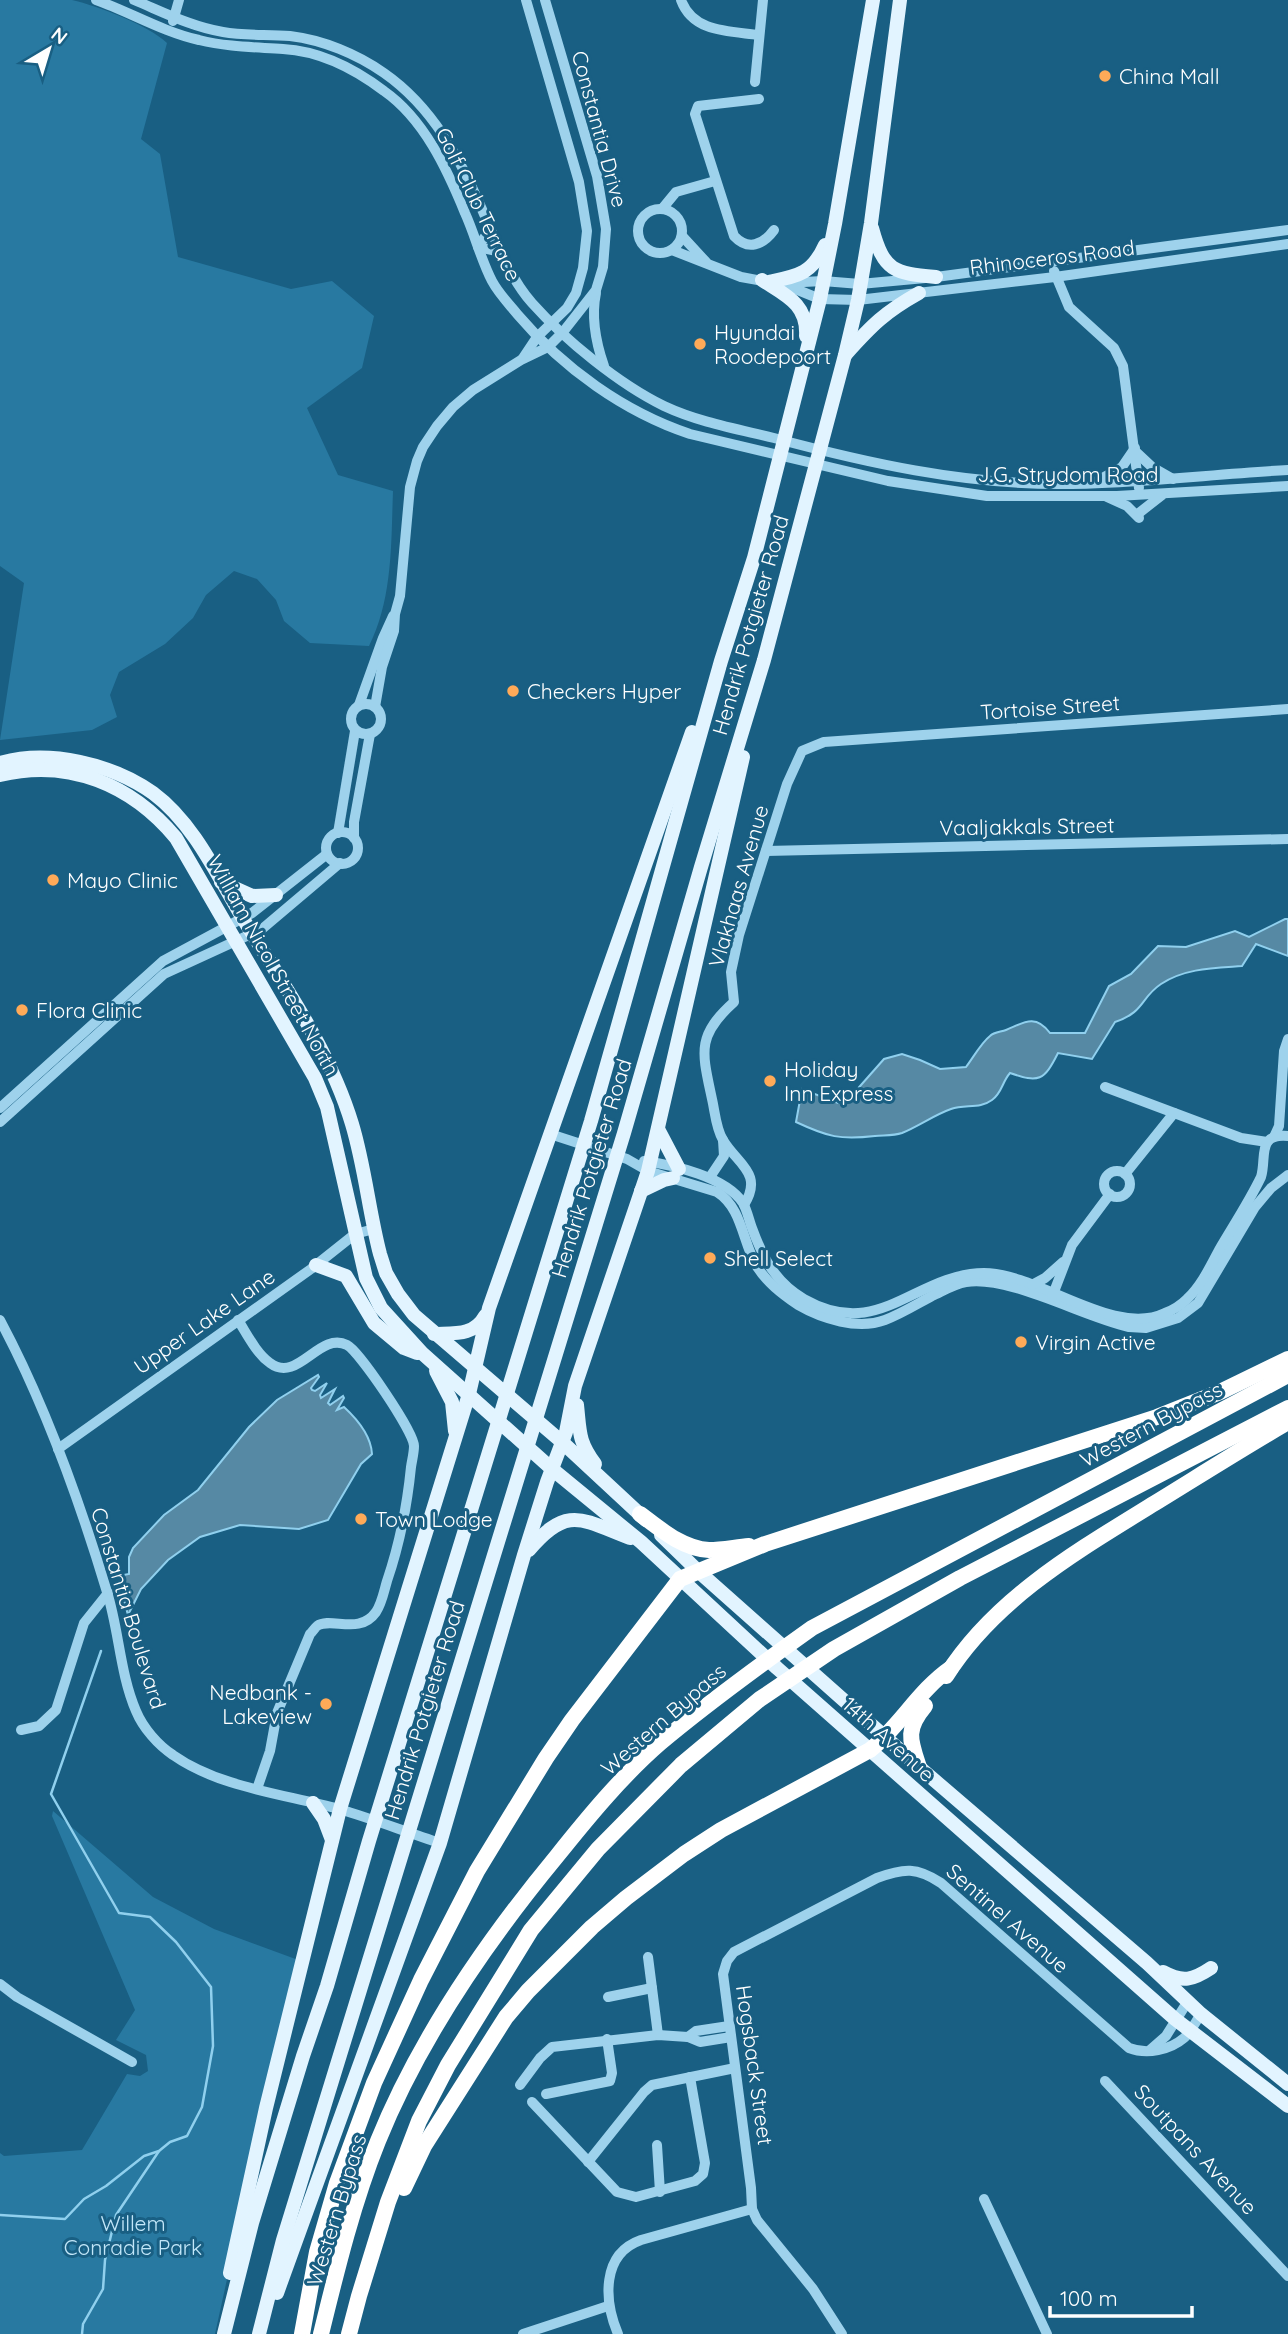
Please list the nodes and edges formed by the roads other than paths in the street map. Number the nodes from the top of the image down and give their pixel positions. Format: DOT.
graph roads {
  1 [pos="96,0"];
  2 [pos="134,0"];
  3 [pos="179,0"];
  4 [pos="526,0"];
  5 [pos="545,0"];
  6 [pos="681,0"];
  7 [pos="762,0"];
  8 [pos="873,0"];
  9 [pos="900,0"];
  10 [pos="174,16"];
  11 [pos="170,30"];
  12 [pos="759,35"];
  13 [pos="755,82"];
  14 [pos="759,99"];
  15 [pos="715,181"];
  16 [pos="686,191"];
  17 [pos="662,209"];
  18 [pos="676,215"];
  19 [pos="871,223"];
  20 [pos="835,224"];
  21 [pos="490,229"];
  22 [pos="775,230"];
  23 [pos="1288,230"];
  24 [pos="682,236"];
  25 [pos="1287,245"];
  26 [pos="478,247"];
  27 [pos="672,250"];
  28 [pos="501,251"];
  29 [pos="1051,262"];
  30 [pos="708,264"];
  31 [pos="936,277"];
  32 [pos="1055,277"];
  33 [pos="823,281"];
  34 [pos="770,282"];
  35 [pos="860,284"];
  36 [pos="596,290"];
  37 [pos="919,293"];
  38 [pos="820,299"];
  39 [pos="858,300"];
  40 [pos="552,324"];
  41 [pos="563,332"];
  42 [pos="537,337"];
  43 [pos="548,347"];
  44 [pos="805,351"];
  45 [pos="845,355"];
  46 [pos="521,360"];
  47 [pos="605,367"];
  48 [pos="1135,450"];
  49 [pos="852,458"];
  50 [pos="1288,470"];
  51 [pos="850,472"];
  52 [pos="1174,480"];
  53 [pos="1093,483"];
  54 [pos="1138,483"];
  55 [pos="1288,486"];
  56 [pos="1164,494"];
  57 [pos="1140,495"];
  58 [pos="1105,496"];
  59 [pos="395,614"];
  60 [pos="764,660"];
  61 [pos="721,662"];
  62 [pos="359,705"];
  63 [pos="375,707"];
  64 [pos="1288,709"];
  65 [pos="355,731"];
  66 [pos="370,734"];
  67 [pos="814,745"];
  68 [pos="0,763"];
  69 [pos="0,775"];
  70 [pos="338,833"];
  71 [pos="354,838"];
  72 [pos="1288,839"];
  73 [pos="766,851"];
  74 [pos="327,854"];
  75 [pos="340,863"];
  76 [pos="221,882"];
  77 [pos="276,895"];
  78 [pos="243,918"];
  79 [pos="228,926"];
  80 [pos="252,933"];
  81 [pos="237,940"];
  82 [pos="1288,1039"];
  83 [pos="1105,1087"];
  84 [pos="1281,1093"];
  85 [pos="0,1108"];
  86 [pos="1174,1113"];
  87 [pos="1288,1115"];
  88 [pos="0,1122"];
  89 [pos="658,1129"];
  90 [pos="550,1134"];
  91 [pos="1288,1136"];
  92 [pos="1241,1139"];
  93 [pos="723,1140"];
  94 [pos="1270,1140"];
  95 [pos="1264,1160"];
  96 [pos="649,1166"];
  97 [pos="676,1174"];
  98 [pos="1125,1174"];
  99 [pos="1287,1175"];
  100 [pos="710,1177"];
  101 [pos="641,1191"];
  102 [pos="1110,1194"];
  103 [pos="740,1208"];
  104 [pos="374,1229"];
  105 [pos="355,1234"];
  106 [pos="1064,1261"];
  107 [pos="316,1265"];
  108 [pos="1032,1285"];
  109 [pos="1052,1297"];
  110 [pos="489,1308"];
  111 [pos="0,1320"];
  112 [pos="238,1320"];
  113 [pos="434,1334"];
  114 [pos="422,1353"];
  115 [pos="1288,1359"];
  116 [pos="432,1364"];
  117 [pos="476,1369"];
  118 [pos="1288,1375"];
  119 [pos="575,1386"];
  120 [pos="469,1394"];
  121 [pos="1288,1408"];
  122 [pos="1288,1422"];
  123 [pos="456,1436"];
  124 [pos="562,1442"];
  125 [pos="58,1449"];
  126 [pos="552,1469"];
  127 [pos="610,1486"];
  128 [pos="640,1514"];
  129 [pos="642,1542"];
  130 [pos="765,1544"];
  131 [pos="524,1555"];
  132 [pos="698,1571"];
  133 [pos="680,1579"];
  134 [pos="108,1593"];
  135 [pos="951,1668"];
  136 [pos="21,1730"];
  137 [pos="886,1738"];
  138 [pos="870,1750"];
  139 [pos="919,1767"];
  140 [pos="257,1789"];
  141 [pos="313,1803"];
  142 [pos="340,1810"];
  143 [pos="332,1841"];
  144 [pos="440,1843"];
  145 [pos="829,1903"];
  146 [pos="648,1957"];
  147 [pos="1147,1963"];
  148 [pos="1211,1968"];
  149 [pos="1,1986"];
  150 [pos="652,1988"];
  151 [pos="608,1997"];
  152 [pos="1188,2001"];
  153 [pos="1201,2014"];
  154 [pos="1175,2019"];
  155 [pos="730,2031"];
  156 [pos="1189,2031"];
  157 [pos="658,2035"];
  158 [pos="607,2039"];
  159 [pos="1148,2051"];
  160 [pos="131,2062"];
  161 [pos="735,2068"];
  162 [pos="690,2077"];
  163 [pos="1105,2081"];
  164 [pos="1288,2084"];
  165 [pos="520,2085"];
  166 [pos="546,2094"];
  167 [pos="532,2102"];
  168 [pos="1288,2106"];
  169 [pos="657,2145"];
  170 [pos="588,2162"];
  171 [pos="660,2192"];
  172 [pos="984,2199"];
  173 [pos="752,2209"];
  174 [pos="1288,2276"];
  175 [pos="608,2306"];
  176 [pos="225,2329"];
  177 [pos="261,2334"];
  178 [pos="302,2334"];
  179 [pos="321,2334"];
  180 [pos="349,2334"];
  181 [pos="359,2334"];
  182 [pos="523,2334"];
  183 [pos="618,2334"];
  184 [pos="842,2334"];
  185 [pos="1047,2334"];
  1 -- 11 [label="street, Golf Club Terrace"];
  2 -- 10 [label="street, Golf Club Terrace"];
  3 -- 10 [label="street"];
  4 -- 40 [label="street, Constantia Drive"];
  5 -- 36 [label="street, Constantia Drive"];
  6 -- 12 [label="street"];
  7 -- 12 [label="street"];
  8 -- 20 [label="main road"];
  9 -- 19 [label="main road, Hendrik Potgieter Road"];
  10 -- 11 [label="street"];
  10 -- 21 [label="street, Golf Club Terrace"];
  11 -- 26 [label="street, Golf Club Terrace"];
  12 -- 13 [label="street"];
  14 -- 15 [label="street"];
  15 -- 16 [label="street"];
  15 -- 22 [label="street"];
  16 -- 17 [label="street"];
  16 -- 18 [label="street"];
  17 -- 18 [label="street"];
  17 -- 27 [label="street"];
  18 -- 24 [label="street"];
  19 -- 31 [label="main road"];
  19 -- 35 [label="main road, Hendrik Potgieter Road"];
  20 -- 33 [label="main road"];
  20 -- 34 [label="main road"];
  21 -- 26 [label="street"];
  21 -- 28 [label="street, Golf Club Terrace"];
  23 -- 29 [label="street, Rhinoceros Road"];
  24 -- 27 [label="street"];
  24 -- 30 [label="street"];
  25 -- 32 [label="street, Rhinoceros Road"];
  26 -- 28 [label="street"];
  26 -- 42 [label="street, Golf Club Terrace"];
  27 -- 30 [label="street"];
  28 -- 40 [label="street, Golf Club Terrace"];
  29 -- 31 [label="street, Rhinoceros Road"];
  29 -- 32 [label="street"];
  30 -- 34 [label="street"];
  31 -- 35 [label="street, Rhinoceros Road"];
  32 -- 37 [label="street, Rhinoceros Road"];
  32 -- 48 [label="street"];
  33 -- 34 [label="street, Rhinoceros Road"];
  33 -- 35 [label="street, Rhinoceros Road"];
  33 -- 38 [label="main road"];
  34 -- 38 [label="street"];
  34 -- 44 [label="main road"];
  35 -- 39 [label="main road, Hendrik Potgieter Road"];
  36 -- 41 [label="street, Constantia Drive"];
  36 -- 47 [label="street"];
  37 -- 39 [label="street, Rhinoceros Road"];
  37 -- 45 [label="main road"];
  38 -- 39 [label="street, Rhinoceros Road"];
  38 -- 44 [label="main road"];
  39 -- 45 [label="main road, Hendrik Potgieter Road"];
  40 -- 41 [label="street, Golf Club Terrace"];
  40 -- 42 [label="street, Constantia Drive"];
  41 -- 43 [label="street, Constantia Drive"];
  41 -- 47 [label="street, Golf Club Terrace"];
  42 -- 43 [label="street, Golf Club Terrace"];
  42 -- 46 [label="street, Constantia Drive"];
  43 -- 46 [label="street, Constantia Drive"];
  43 -- 51 [label="street, Golf Club Terrace"];
  44 -- 61 [label="main road, Hendrik Potgieter Road"];
  45 -- 60 [label="main road, Hendrik Potgieter Road"];
  46 -- 59 [label="street, Constantia Drive"];
  47 -- 49 [label="street, Golf Club Terrace"];
  48 -- 52 [label="street"];
  48 -- 53 [label="street"];
  48 -- 54 [label="street"];
  49 -- 53 [label="street, J.G. Strydom Road"];
  50 -- 52 [label="street, J.G. Strydom Road"];
  51 -- 58 [label="street, J.G. Strydom Road"];
  52 -- 54 [label="street, J.G. Strydom Road"];
  53 -- 54 [label="street, J.G. Strydom Road"];
  54 -- 57 [label="street"];
  55 -- 56 [label="street, J.G. Strydom Road"];
  56 -- 57 [label="street, J.G. Strydom Road"];
  56 -- 58 [label="street"];
  57 -- 58 [label="street, J.G. Strydom Road"];
  59 -- 62 [label="street, Constantia Drive"];
  59 -- 63 [label="street, Constantia Drive"];
  60 -- 89 [label="main road"];
  60 -- 177 [label="main road, Hendrik Potgieter Road"];
  61 -- 90 [label="main road"];
  61 -- 176 [label="main road, Hendrik Potgieter Road"];
  62 -- 63 [label="street"];
  62 -- 65 [label="street"];
  63 -- 66 [label="street"];
  64 -- 67 [label="street, Tortoise Street"];
  65 -- 66 [label="street"];
  65 -- 70 [label="street"];
  66 -- 71 [label="street"];
  67 -- 73 [label="street, Vlakhaas Avenue"];
  68 -- 76 [label="main road, William Nicol Street North"];
  69 -- 79 [label="main road, William Nicol Street North"];
  70 -- 71 [label="street"];
  70 -- 74 [label="street"];
  71 -- 75 [label="street"];
  72 -- 73 [label="street, Vaaljakkals Street"];
  73 -- 93 [label="street, Vlakhaas Avenue"];
  74 -- 75 [label="street"];
  74 -- 77 [label="street"];
  75 -- 80 [label="street"];
  76 -- 77 [label="main road"];
  76 -- 78 [label="main road, William Nicol Street North"];
  77 -- 78 [label="street"];
  78 -- 79 [label="street"];
  78 -- 80 [label="main road, William Nicol Street North"];
  79 -- 81 [label="main road, William Nicol Street North"];
  79 -- 85 [label="street"];
  80 -- 81 [label="street"];
  80 -- 104 [label="main road, William Nicol Street North"];
  81 -- 88 [label="street"];
  81 -- 105 [label="main road, William Nicol Street North"];
  82 -- 84 [label="street, Vlakhaas Avenue"];
  83 -- 86 [label="street"];
  84 -- 87 [label="street"];
  84 -- 94 [label="street, Vlakhaas Avenue"];
  86 -- 92 [label="street"];
  86 -- 98 [label="street"];
  89 -- 96 [label="main road"];
  89 -- 97 [label="main road"];
  90 -- 96 [label="street"];
  90 -- 110 [label="main road"];
  91 -- 94 [label="street"];
  92 -- 94 [label="street"];
  92 -- 95 [label="street"];
  93 -- 100 [label="street"];
  93 -- 103 [label="street, Vlakhaas Avenue"];
  94 -- 95 [label="street, Vlakhaas Avenue"];
  95 -- 99 [label="street"];
  95 -- 109 [label="street, Vlakhaas Avenue"];
  96 -- 97 [label="street"];
  96 -- 101 [label="main road"];
  97 -- 100 [label="street"];
  97 -- 101 [label="main road"];
  97 -- 103 [label="street"];
  98 -- 102 [label="street"];
  98 -- 102 [label="street"];
  99 -- 109 [label="street, Vlakhaas Avenue"];
  100 -- 103 [label="street"];
  101 -- 119 [label="main road"];
  102 -- 106 [label="street"];
  103 -- 108 [label="street, Vlakhaas Avenue"];
  103 -- 109 [label="street, Vlakhaas Avenue"];
  104 -- 105 [label="street, Upper Lake Lane"];
  104 -- 113 [label="main road, William Nicol Street North"];
  105 -- 107 [label="street, Upper Lake Lane"];
  105 -- 114 [label="main road, William Nicol Street North"];
  106 -- 108 [label="street"];
  106 -- 109 [label="street"];
  107 -- 112 [label="street, Upper Lake Lane"];
  107 -- 114 [label="main road"];
  108 -- 109 [label="street, Vlakhaas Avenue"];
  110 -- 113 [label="main road"];
  110 -- 117 [label="main road"];
  111 -- 125 [label="street, Constantia Boulevard"];
  112 -- 125 [label="street, Upper Lake Lane"];
  112 -- 140 [label="street"];
  113 -- 117 [label="main road, William Nicol Street North"];
  114 -- 116 [label="main road, William Nicol Street North"];
  115 -- 130 [label="highway"];
  116 -- 120 [label="main road, William Nicol Street North"];
  116 -- 123 [label="main road"];
  117 -- 120 [label="main road"];
  117 -- 124 [label="main road, 14th Avenue"];
  118 -- 179 [label="highway, Western Bypass"];
  119 -- 124 [label="main road"];
  119 -- 127 [label="main road"];
  120 -- 123 [label="main road"];
  120 -- 126 [label="main road, 14th Avenue"];
  121 -- 180 [label="highway"];
  122 -- 135 [label="highway"];
  123 -- 142 [label="main road"];
  124 -- 126 [label="main road"];
  124 -- 127 [label="main road, 14th Avenue"];
  125 -- 134 [label="street, Constantia Boulevard"];
  126 -- 129 [label="main road, 14th Avenue"];
  126 -- 131 [label="main road"];
  127 -- 128 [label="main road, 14th Avenue"];
  128 -- 130 [label="highway"];
  128 -- 132 [label="main road, 14th Avenue"];
  129 -- 131 [label="main road"];
  129 -- 133 [label="main road, 14th Avenue"];
  130 -- 132 [label="highway"];
  131 -- 144 [label="main road"];
  132 -- 133 [label="highway"];
  132 -- 137 [label="main road, 14th Avenue"];
  133 -- 138 [label="main road, 14th Avenue"];
  133 -- 178 [label="highway"];
  134 -- 136 [label="street"];
  134 -- 140 [label="street, Constantia Boulevard"];
  135 -- 137 [label="highway"];
  135 -- 139 [label="highway"];
  137 -- 138 [label="highway"];
  137 -- 139 [label="main road, 14th Avenue"];
  138 -- 154 [label="main road, 14th Avenue"];
  138 -- 181 [label="highway"];
  139 -- 147 [label="main road, 14th Avenue"];
  140 -- 141 [label="street, Constantia Boulevard"];
  141 -- 142 [label="street, Constantia Boulevard"];
  141 -- 143 [label="main road"];
  142 -- 143 [label="main road"];
  142 -- 144 [label="street, Constantia Boulevard"];
  143 -- 176 [label="main road"];
  144 -- 177 [label="main road"];
  145 -- 155 [label="street, Hogsback Street"];
  145 -- 159 [label="street, Sentinel Avenue"];
  146 -- 150 [label="street"];
  147 -- 148 [label="main road"];
  147 -- 152 [label="main road, 14th Avenue"];
  149 -- 160 [label="street"];
  150 -- 151 [label="street"];
  150 -- 157 [label="street"];
  152 -- 153 [label="main road, 14th Avenue"];
  152 -- 154 [label="street"];
  153 -- 156 [label="street"];
  153 -- 164 [label="main road, 14th Avenue"];
  154 -- 156 [label="main road, 14th Avenue"];
  154 -- 159 [label="street"];
  155 -- 157 [label="street"];
  155 -- 161 [label="street, Hogsback Street"];
  156 -- 159 [label="street"];
  156 -- 168 [label="main road, 14th Avenue"];
  157 -- 158 [label="street"];
  158 -- 165 [label="street"];
  158 -- 166 [label="street"];
  161 -- 162 [label="street"];
  161 -- 173 [label="street, Hogsback Street"];
  162 -- 170 [label="street"];
  162 -- 171 [label="street"];
  163 -- 174 [label="street, Soutpans Avenue"];
  167 -- 170 [label="street"];
  169 -- 171 [label="street"];
  170 -- 171 [label="street"];
  172 -- 185 [label="street"];
  173 -- 175 [label="street"];
  173 -- 184 [label="street"];
  175 -- 182 [label="street"];
  175 -- 183 [label="street"];
}
